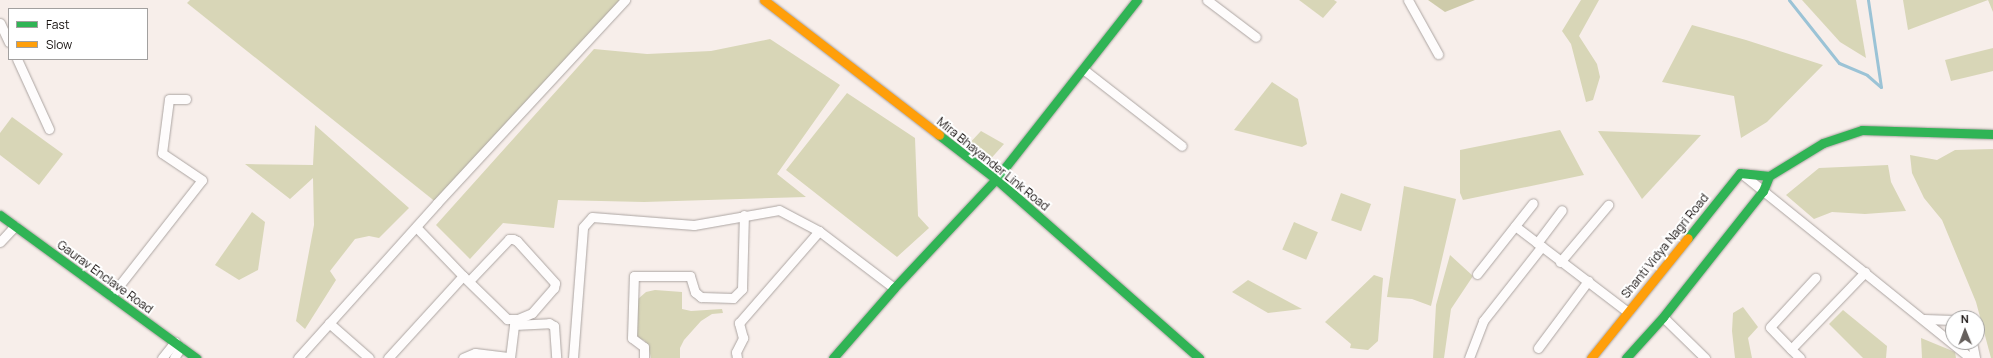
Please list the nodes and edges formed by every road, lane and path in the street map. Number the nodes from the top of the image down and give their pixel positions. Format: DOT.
graph roads {
  1 [pos="625,0"];
  2 [pos="764,0"];
  3 [pos="1137,0"];
  4 [pos="1207,0"];
  5 [pos="1408,0"];
  6 [pos="0,22"];
  7 [pos="1256,37"];
  8 [pos="8,40"];
  9 [pos="1438,54"];
  10 [pos="17,60"];
  11 [pos="1083,69"];
  12 [pos="186,99"];
  13 [pos="49,129"];
  14 [pos="1993,134"];
  15 [pos="1182,146"];
  16 [pos="1740,173"];
  17 [pos="1769,176"];
  18 [pos="996,179"];
  19 [pos="1764,191"];
  20 [pos="1533,203"];
  21 [pos="1608,205"];
  22 [pos="1562,210"];
  23 [pos="0,215"];
  24 [pos="744,215"];
  25 [pos="15,226"];
  26 [pos="1515,226"];
  27 [pos="416,227"];
  28 [pos="819,231"];
  29 [pos="0,242"];
  30 [pos="1539,244"];
  31 [pos="1560,262"];
  32 [pos="1865,272"];
  33 [pos="1477,274"];
  34 [pos="466,278"];
  35 [pos="1815,278"];
  36 [pos="1588,282"];
  37 [pos="894,288"];
  38 [pos="111,296"];
  39 [pos="1628,312"];
  40 [pos="1663,317"];
  41 [pos="1924,318"];
  42 [pos="1945,319"];
  43 [pos="329,323"];
  44 [pos="178,344"];
  45 [pos="1538,348"];
  46 [pos="1791,349"];
  47 [pos="162,358"];
  48 [pos="174,358"];
  49 [pos="196,358"];
  50 [pos="298,358"];
  51 [pos="369,358"];
  52 [pos="388,358"];
  53 [pos="463,358"];
  54 [pos="510,358"];
  55 [pos="556,358"];
  56 [pos="573,358"];
  57 [pos="644,358"];
  58 [pos="737,358"];
  59 [pos="833,358"];
  60 [pos="1199,358"];
  61 [pos="1469,358"];
  62 [pos="1591,358"];
  63 [pos="1626,358"];
  64 [pos="1705,358"];
  65 [pos="1800,358"];
  66 [pos="1970,358"];
  1 -- 27 [label="street"];
  2 -- 18 [label="street, Mira Bhayander Link Road"];
  3 -- 11 [label="street"];
  4 -- 7 [label="street"];
  5 -- 9 [label="street"];
  6 -- 8 [label="street"];
  10 -- 13 [label="street"];
  11 -- 15 [label="street"];
  11 -- 18 [label="street"];
  12 -- 38 [label="street"];
  14 -- 17 [label="street"];
  16 -- 17 [label="street"];
  16 -- 19 [label="street"];
  16 -- 39 [label="street, Shanti Vidya Nagri Road"];
  17 -- 19 [label="street"];
  18 -- 37 [label="street"];
  18 -- 60 [label="street, Mira Bhayander Link Road"];
  19 -- 32 [label="street"];
  19 -- 40 [label="street"];
  20 -- 26 [label="street"];
  21 -- 31 [label="street"];
  22 -- 30 [label="street"];
  23 -- 25 [label="street, Gaurav Enclave Road"];
  24 -- 28 [label="street"];
  24 -- 56 [label="street"];
  24 -- 57 [label="street"];
  25 -- 29 [label="street"];
  25 -- 38 [label="street, Gaurav Enclave Road"];
  26 -- 30 [label="street"];
  26 -- 33 [label="street"];
  27 -- 34 [label="street"];
  27 -- 43 [label="street"];
  28 -- 37 [label="street"];
  28 -- 58 [label="street"];
  30 -- 31 [label="street"];
  30 -- 61 [label="street"];
  31 -- 36 [label="street"];
  32 -- 41 [label="street"];
  32 -- 46 [label="street"];
  34 -- 34 [label="street"];
  34 -- 52 [label="street"];
  35 -- 46 [label="street"];
  36 -- 39 [label="street"];
  36 -- 45 [label="street"];
  37 -- 59 [label="street"];
  38 -- 44 [label="street, Gaurav Enclave Road"];
  39 -- 62 [label="street, Shanti Vidya Nagri Road"];
  40 -- 63 [label="street"];
  40 -- 64 [label="street"];
  41 -- 42 [label="street"];
  41 -- 66 [label="street"];
  43 -- 50 [label="street"];
  43 -- 51 [label="street"];
  44 -- 47 [label="street"];
  44 -- 48 [label="street"];
  44 -- 49 [label="street, Gaurav Enclave Road"];
  46 -- 65 [label="street"];
  53 -- 54 [label="street"];
  54 -- 55 [label="street"];
}
